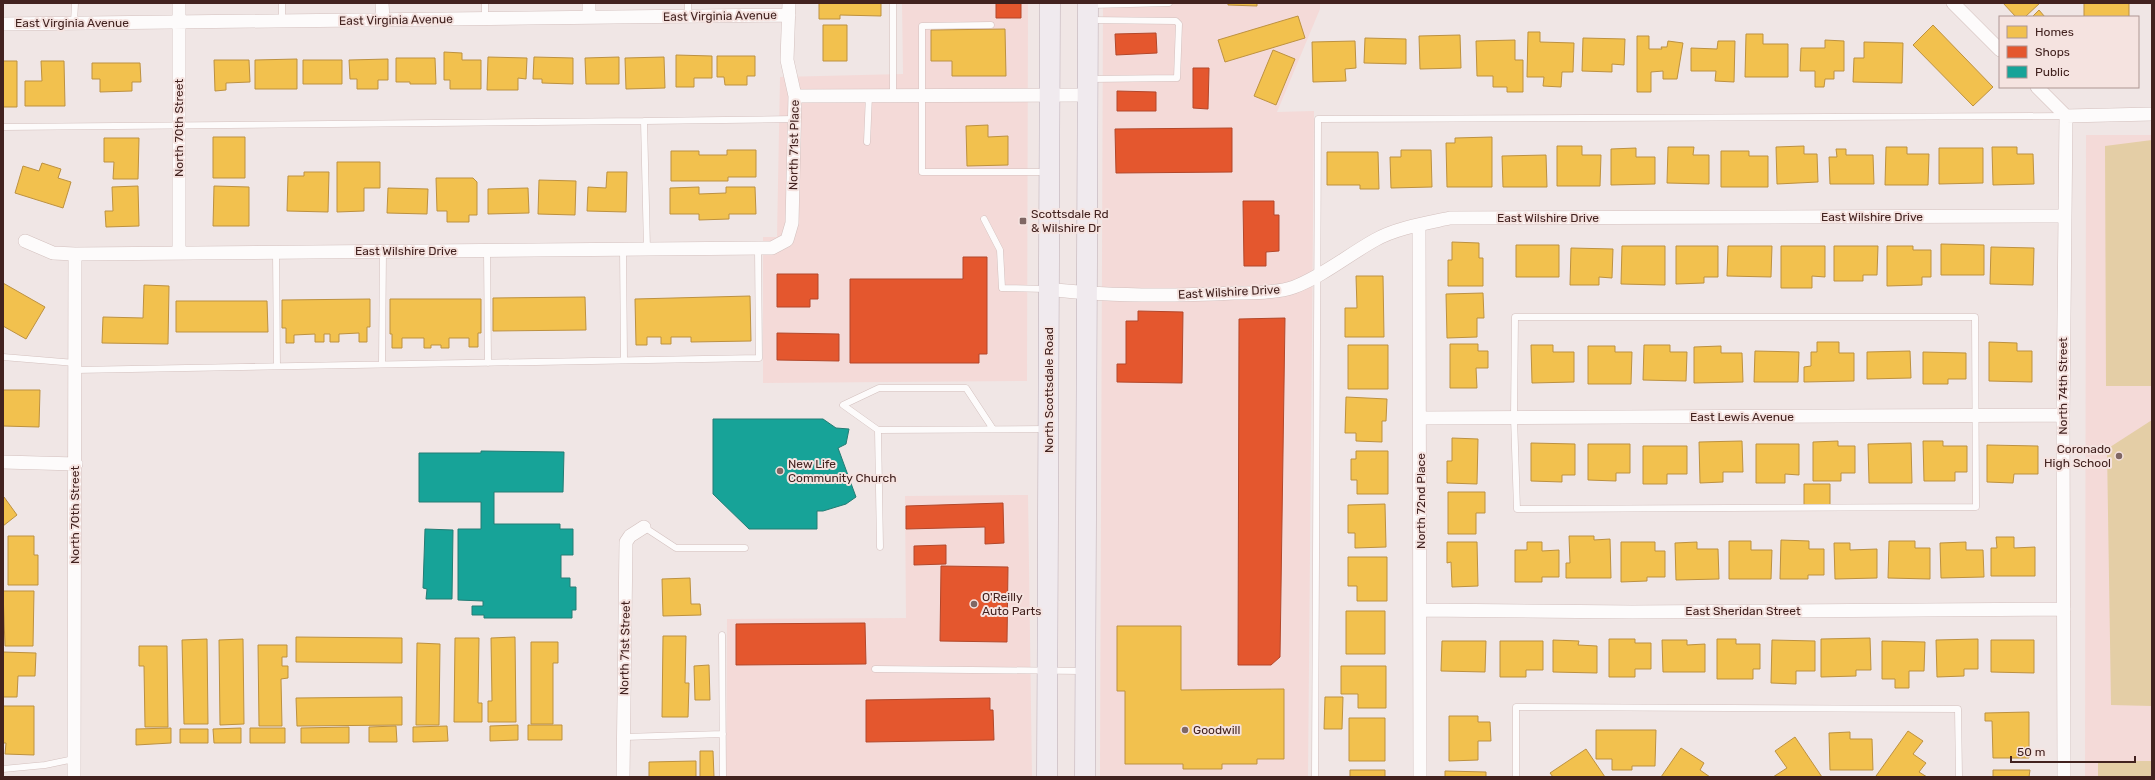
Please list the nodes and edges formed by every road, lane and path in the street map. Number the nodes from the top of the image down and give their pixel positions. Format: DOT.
graph roads {
  1 [pos="75,3"];
  2 [pos="179,3"];
  3 [pos="282,3"];
  4 [pos="382,3"];
  5 [pos="485,3"];
  6 [pos="589,3"];
  7 [pos="894,3"];
  8 [pos="1050,3"];
  9 [pos="1169,3"];
  10 [pos="1953,3"];
  11 [pos="688,9"];
  12 [pos="789,9"];
  13 [pos="1088,9"];
  14 [pos="589,17"];
  15 [pos="485,19"];
  16 [pos="382,20"];
  17 [pos="282,22"];
  18 [pos="74,23"];
  19 [pos="179,23"];
  20 [pos="3,24"];
  21 [pos="991,25"];
  22 [pos="1999,49"];
  23 [pos="1088,86"];
  24 [pos="2038,88"];
  25 [pos="920,94"];
  26 [pos="1050,94"];
  27 [pos="868,95"];
  28 [pos="894,95"];
  29 [pos="796,96"];
  30 [pos="2152,114"];
  31 [pos="2066,116"];
  32 [pos="795,119"];
  33 [pos="644,121"];
  34 [pos="178,126"];
  35 [pos="3,127"];
  36 [pos="867,142"];
  37 [pos="1050,173"];
  38 [pos="2064,216"];
  39 [pos="984,220"];
  40 [pos="1419,225"];
  41 [pos="787,240"];
  42 [pos="24,241"];
  43 [pos="758,248"];
  44 [pos="623,249"];
  45 [pos="647,249"];
  46 [pos="487,250"];
  47 [pos="383,251"];
  48 [pos="179,252"];
  49 [pos="276,252"];
  50 [pos="75,254"];
  51 [pos="1316,277"];
  52 [pos="1049,289"];
  53 [pos="1086,294"];
  54 [pos="3,357"];
  55 [pos="624,360"];
  56 [pos="488,363"];
  57 [pos="382,364"];
  58 [pos="75,366"];
  59 [pos="277,366"];
  60 [pos="2063,415"];
  61 [pos="1976,416"];
  62 [pos="1421,418"];
  63 [pos="1514,418"];
  64 [pos="993,429"];
  65 [pos="1048,429"];
  66 [pos="878,430"];
  67 [pos="3,462"];
  68 [pos="76,464"];
  69 [pos="644,527"];
  70 [pos="880,547"];
  71 [pos="745,548"];
  72 [pos="2064,609"];
  73 [pos="1421,610"];
  74 [pos="722,635"];
  75 [pos="875,669"];
  76 [pos="1047,671"];
  77 [pos="1085,671"];
  78 [pos="723,734"];
  79 [pos="624,736"];
  80 [pos="74,759"];
  81 [pos="3,769"];
  82 [pos="74,777"];
  83 [pos="623,777"];
  84 [pos="723,777"];
  85 [pos="1047,777"];
  86 [pos="1085,777"];
  87 [pos="1315,777"];
  88 [pos="1420,777"];
  89 [pos="1516,777"];
  90 [pos="1959,777"];
  91 [pos="2064,777"];
  1 -- 18 [label="lane"];
  2 -- 19 [label="street, North 70th Street"];
  3 -- 17 [label="lane"];
  4 -- 16 [label="street"];
  5 -- 15 [label="lane"];
  6 -- 14 [label="street"];
  7 -- 28 [label="lane"];
  8 -- 26 [label="main road, North Scottsdale Road"];
  9 -- 13 [label="lane"];
  10 -- 22 [label="street"];
  11 -- 12 [label="street, East Virginia Avenue"];
  11 -- 14 [label="street, East Virginia Avenue"];
  12 -- 29 [label="street, North 71st Place"];
  13 -- 23 [label="main road"];
  13 -- 23 [label="lane"];
  14 -- 15 [label="street, East Virginia Avenue"];
  15 -- 16 [label="street, East Virginia Avenue"];
  16 -- 17 [label="street, East Virginia Avenue"];
  17 -- 19 [label="street, East Virginia Avenue"];
  18 -- 19 [label="street, East Virginia Avenue"];
  18 -- 20 [label="street, East Virginia Avenue"];
  19 -- 34 [label="street, North 70th Street"];
  21 -- 25 [label="lane"];
  23 -- 26 [label="street"];
  23 -- 53 [label="main road"];
  24 -- 31 [label="street"];
  25 -- 26 [label="street"];
  25 -- 28 [label="street"];
  25 -- 37 [label="lane"];
  26 -- 37 [label="main road, North Scottsdale Road"];
  27 -- 28 [label="street"];
  27 -- 29 [label="street"];
  27 -- 36 [label="lane"];
  29 -- 32 [label="street, North 71st Place"];
  30 -- 31 [label="street"];
  31 -- 38 [label="street, North 74th Street"];
  31 -- 51 [label="lane"];
  32 -- 33 [label="lane"];
  32 -- 41 [label="street, North 71st Place"];
  33 -- 34 [label="lane"];
  33 -- 45 [label="lane"];
  34 -- 35 [label="lane"];
  34 -- 48 [label="street, North 70th Street"];
  37 -- 52 [label="main road, North Scottsdale Road"];
  38 -- 40 [label="street, East Wilshire Drive"];
  38 -- 60 [label="street, North 74th Street"];
  39 -- 52 [label="lane"];
  40 -- 51 [label="street, East Wilshire Drive"];
  40 -- 62 [label="street, North 72nd Place"];
  41 -- 43 [label="street, East Wilshire Drive"];
  42 -- 50 [label="street, East Wilshire Drive"];
  43 -- 45 [label="street, East Wilshire Drive"];
  43 -- 55 [label="lane"];
  44 -- 45 [label="street, East Wilshire Drive"];
  44 -- 46 [label="street, East Wilshire Drive"];
  44 -- 55 [label="lane"];
  46 -- 47 [label="street, East Wilshire Drive"];
  46 -- 56 [label="lane"];
  47 -- 49 [label="street, East Wilshire Drive"];
  47 -- 57 [label="lane"];
  48 -- 49 [label="street, East Wilshire Drive"];
  48 -- 50 [label="street, East Wilshire Drive"];
  49 -- 59 [label="lane"];
  50 -- 58 [label="street, North 70th Street"];
  51 -- 53 [label="street, East Wilshire Drive"];
  51 -- 87 [label="lane"];
  52 -- 53 [label="street, East Wilshire Drive"];
  52 -- 65 [label="main road, North Scottsdale Road"];
  53 -- 77 [label="main road"];
  54 -- 58 [label="lane"];
  55 -- 56 [label="lane"];
  56 -- 57 [label="lane"];
  57 -- 59 [label="lane"];
  58 -- 59 [label="lane"];
  58 -- 68 [label="street, North 70th Street"];
  60 -- 61 [label="street, East Lewis Avenue"];
  60 -- 72 [label="street, North 74th Street"];
  61 -- 63 [label="street, East Lewis Avenue"];
  61 -- 63 [label="lane"];
  61 -- 63 [label="lane"];
  62 -- 63 [label="street, East Lewis Avenue"];
  62 -- 73 [label="street, North 72nd Place"];
  64 -- 65 [label="lane"];
  64 -- 66 [label="lane"];
  64 -- 66 [label="lane"];
  65 -- 76 [label="main road, North Scottsdale Road"];
  66 -- 70 [label="lane"];
  67 -- 68 [label="street"];
  68 -- 80 [label="street, North 70th Street"];
  69 -- 71 [label="lane"];
  69 -- 79 [label="street, North 71st Street"];
  72 -- 73 [label="street, East Sheridan Street"];
  72 -- 91 [label="street, North 74th Street"];
  73 -- 88 [label="street, North 72nd Place"];
  74 -- 78 [label="lane"];
  75 -- 76 [label="lane"];
  76 -- 77 [label="lane"];
  76 -- 85 [label="main road, North Scottsdale Road"];
  77 -- 86 [label="main road"];
  78 -- 79 [label="lane"];
  78 -- 84 [label="lane"];
  79 -- 83 [label="street, North 71st Street"];
  80 -- 81 [label="lane"];
  80 -- 82 [label="street, North 70th Street"];
  89 -- 90 [label="lane"];
}
